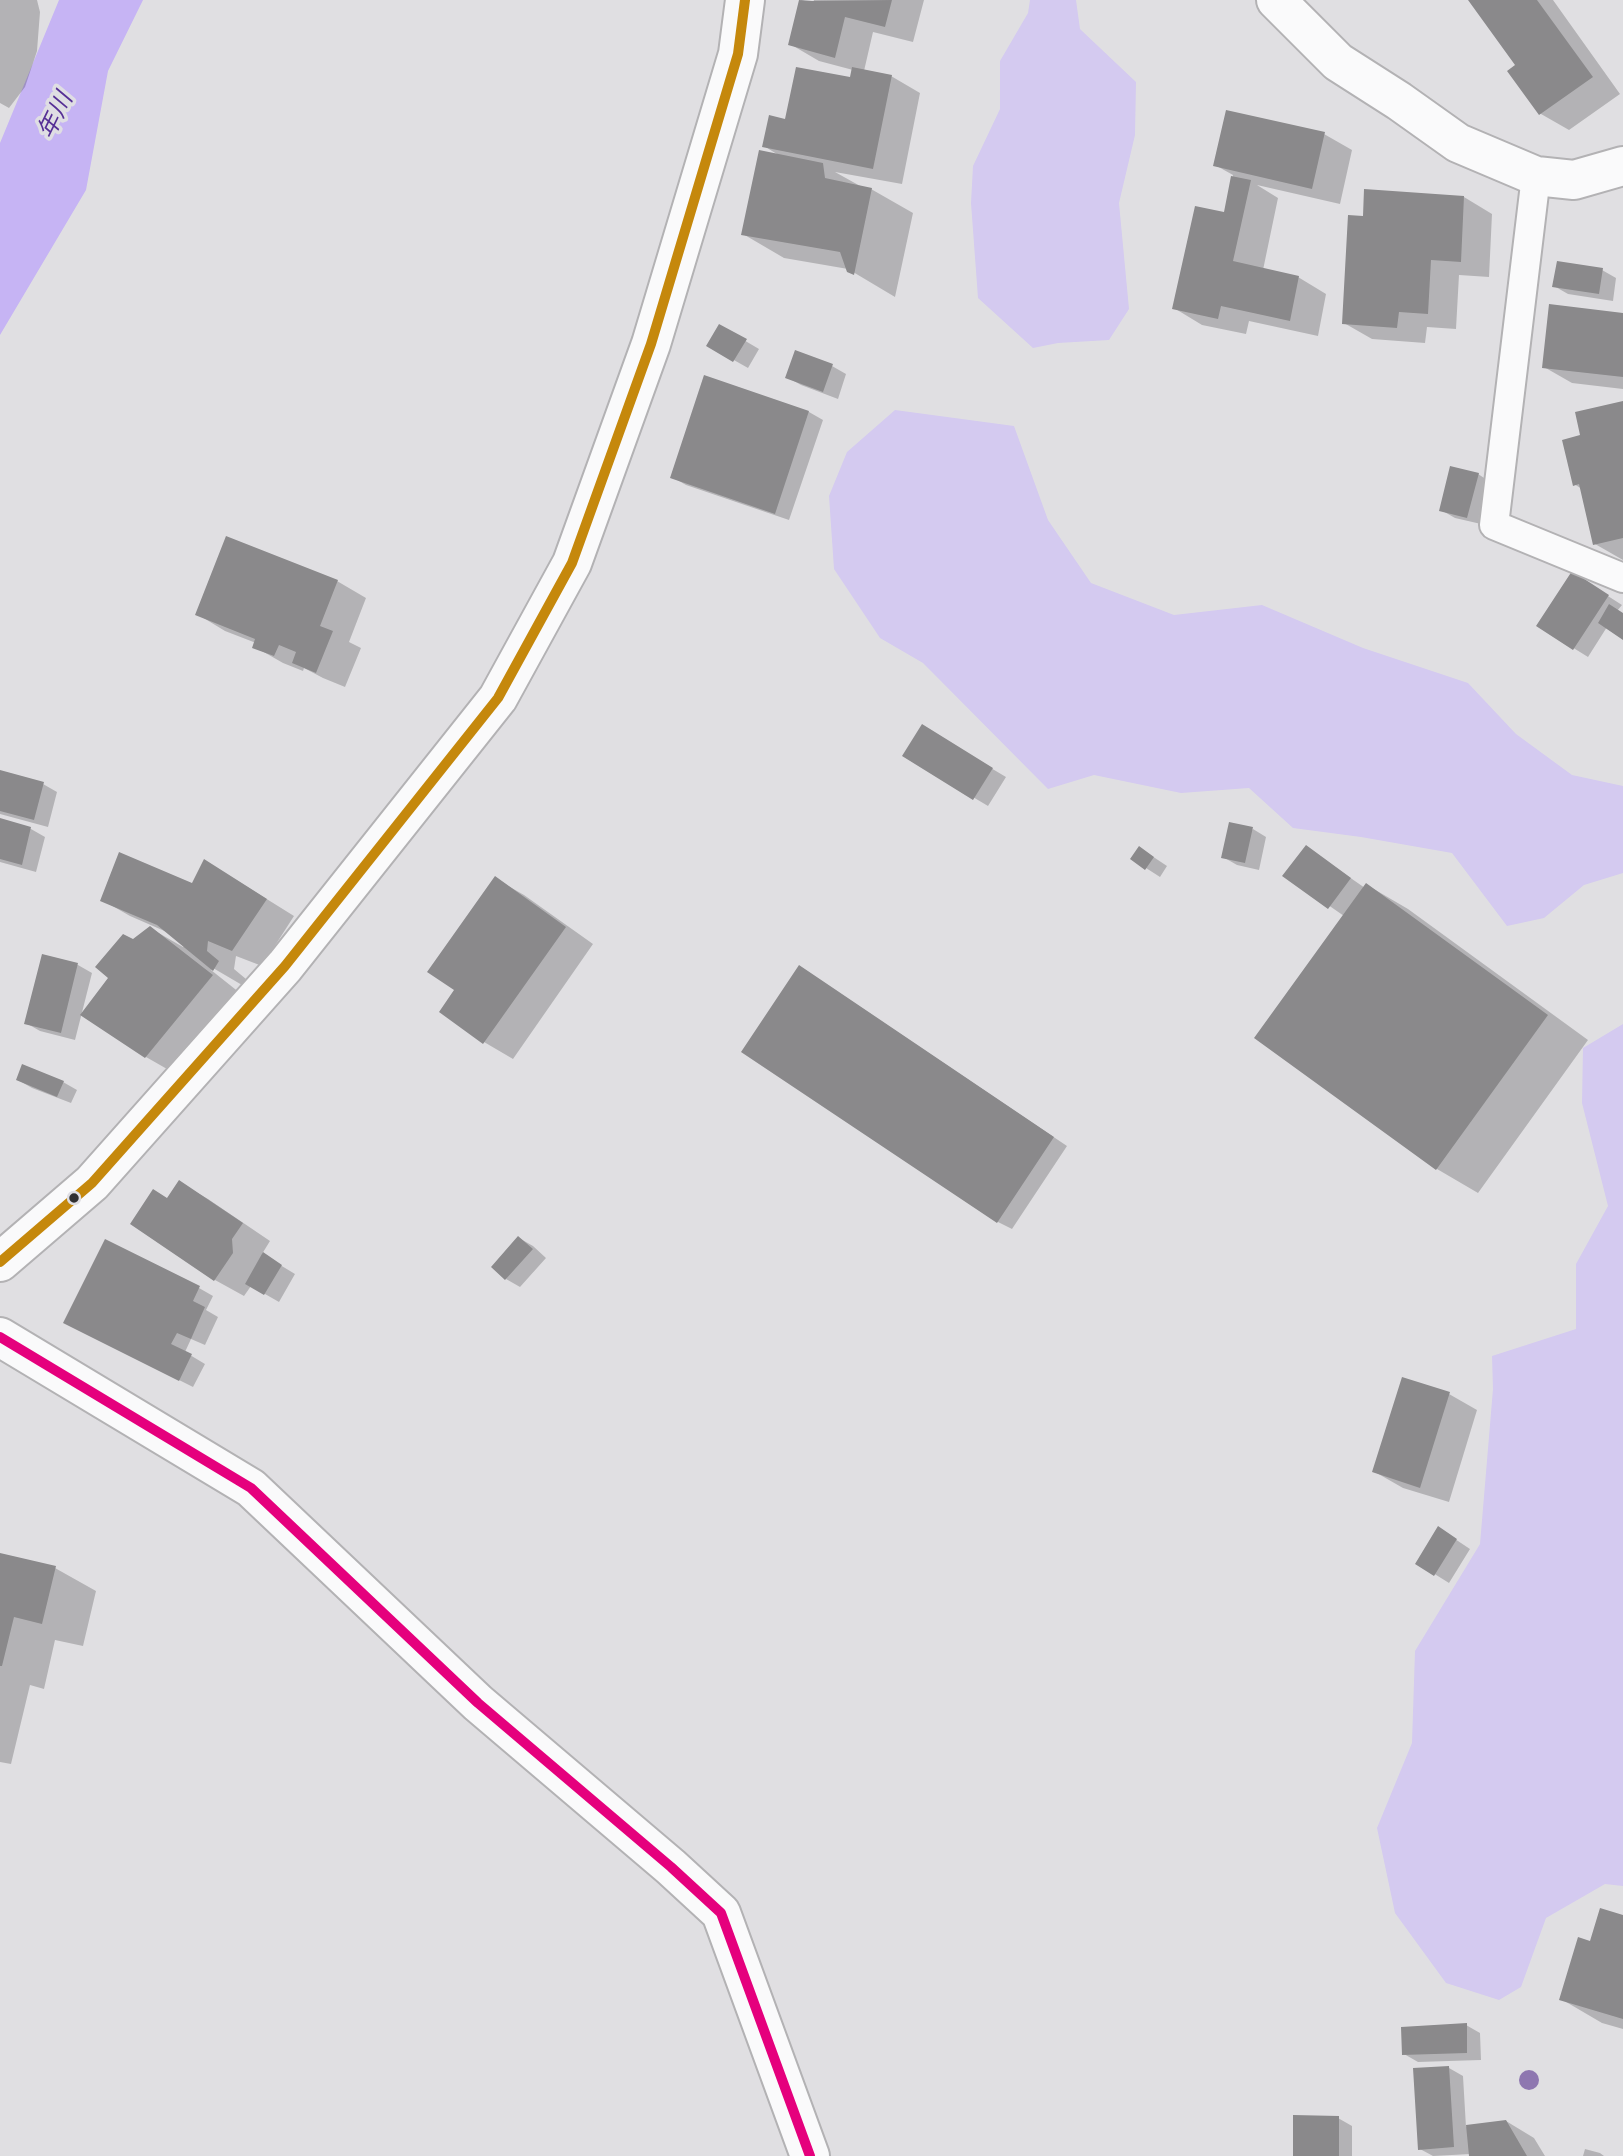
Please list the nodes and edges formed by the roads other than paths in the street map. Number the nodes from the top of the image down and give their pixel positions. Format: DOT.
graph roads {
  1 [pos="745,0"];
  2 [pos="1276,0"];
  3 [pos="1623,166"];
  4 [pos="1536,176"];
  5 [pos="1623,578"];
  6 [pos="0,1262"];
  7 [pos="0,1337"];
  8 [pos="810,2156"];
  1 -- 6 [label="street"];
  2 -- 4 [label="street"];
  3 -- 4 [label="street"];
  4 -- 5 [label="lane"];
  7 -- 8 [label="street"];
}
